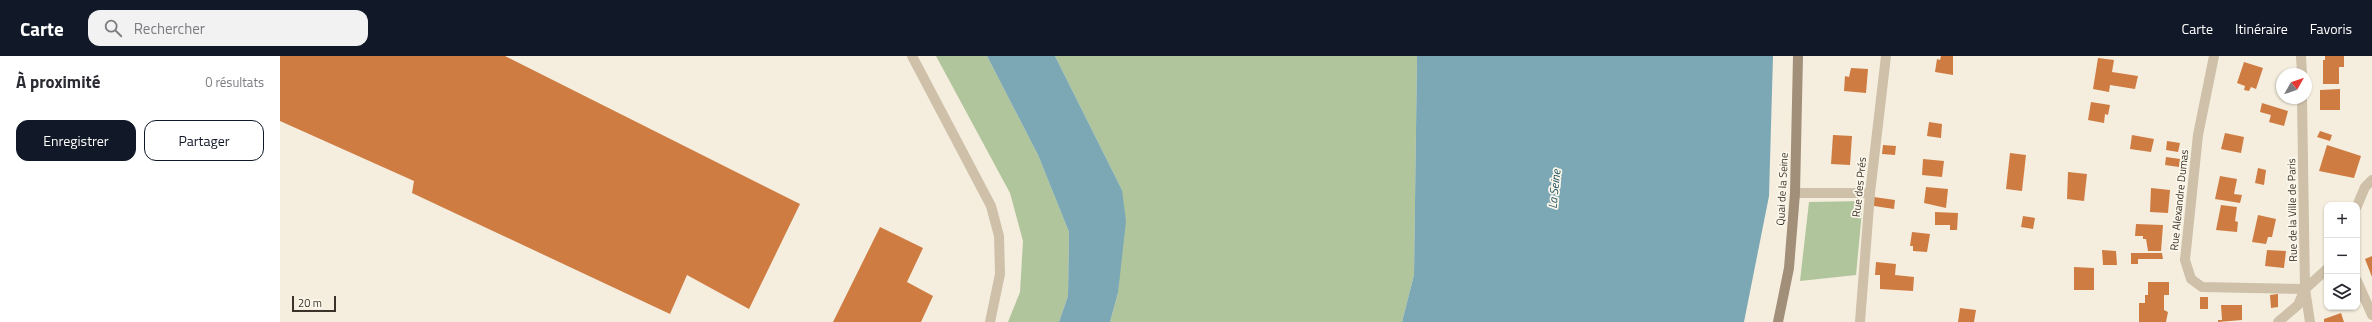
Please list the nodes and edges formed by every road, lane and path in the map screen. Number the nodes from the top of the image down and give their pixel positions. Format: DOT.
graph roads {
  1 [pos="912,56"];
  2 [pos="1798,56"];
  3 [pos="1886,56"];
  4 [pos="2214,56"];
  5 [pos="2301,56"];
  6 [pos="2302,68"];
  7 [pos="2302,104"];
  8 [pos="2372,180"];
  9 [pos="1795,193"];
  10 [pos="1870,193"];
  11 [pos="2359,202"];
  12 [pos="2324,272"];
  13 [pos="2360,288"];
  14 [pos="2305,289"];
  15 [pos="2372,315"];
  16 [pos="990,322"];
  17 [pos="1778,322"];
  18 [pos="1860,322"];
  19 [pos="2278,322"];
  20 [pos="2310,322"];
  1 -- 16 [label="street"];
  2 -- 9 [label="street, Quai de la Seine"];
  3 -- 10 [label="street, Rue des Prés"];
  4 -- 14 [label="street, Rue Alexandre Dumas"];
  5 -- 6 [label="street"];
  7 -- 14 [label="street, Rue de la Ville de Paris"];
  8 -- 11 [label="street"];
  9 -- 10 [label="street"];
  9 -- 17 [label="street, Quai de la Seine"];
  10 -- 18 [label="street, Rue des Prés"];
  12 -- 14 [label="street"];
  13 -- 15 [label="street"];
  14 -- 19 [label="street"];
  14 -- 20 [label="street, Rue de la Ville de Paris"];
}
